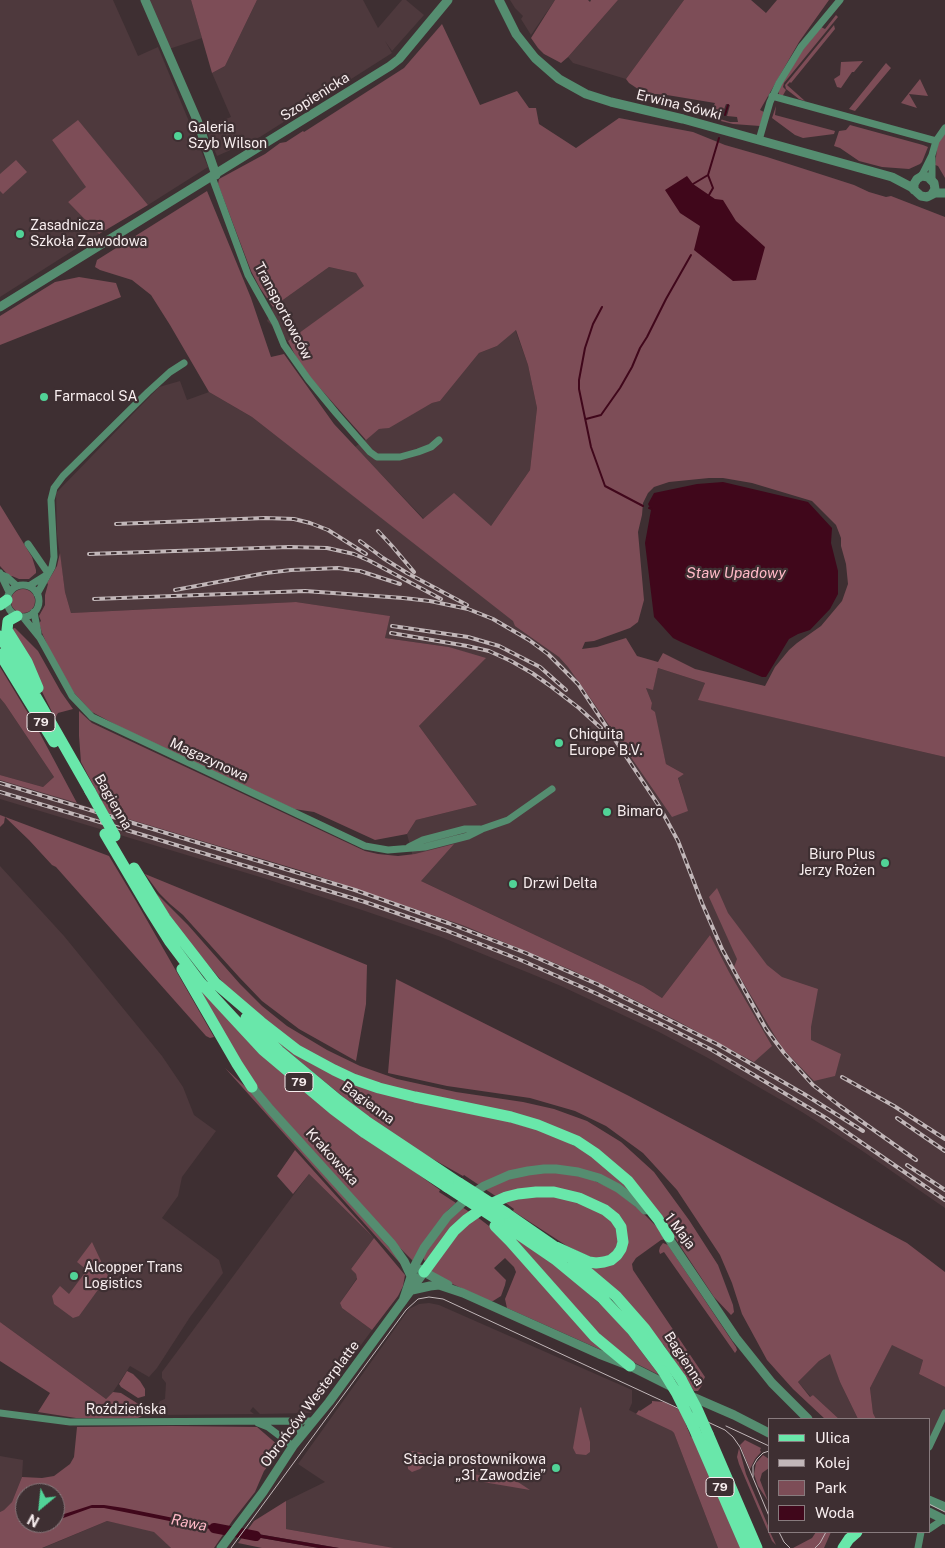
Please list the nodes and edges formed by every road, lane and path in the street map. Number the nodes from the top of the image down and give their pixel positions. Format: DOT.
graph roads {
  1 [pos="145,0"];
  2 [pos="448,0"];
  3 [pos="499,0"];
  4 [pos="840,0"];
  5 [pos="772,96"];
  6 [pos="945,128"];
  7 [pos="759,140"];
  8 [pos="936,141"];
  9 [pos="932,155"];
  10 [pos="214,176"];
  11 [pos="892,178"];
  12 [pos="918,178"];
  13 [pos="933,181"];
  14 [pos="945,188"];
  15 [pos="914,190"];
  16 [pos="945,193"];
  17 [pos="932,194"];
  18 [pos="0,307"];
  19 [pos="184,363"];
  20 [pos="438,440"];
  21 [pos="28,544"];
  22 [pos="48,573"];
  23 [pos="1,574"];
  24 [pos="17,586"];
  25 [pos="29,586"];
  26 [pos="37,594"];
  27 [pos="5,599"];
  28 [pos="34,612"];
  29 [pos="20,616"];
  30 [pos="0,636"];
  31 [pos="40,638"];
  32 [pos="0,654"];
  33 [pos="42,707"];
  34 [pos="552,789"];
  35 [pos="86,792"];
  36 [pos="117,847"];
  37 [pos="170,942"];
  38 [pos="213,980"];
  39 [pos="252,1087"];
  40 [pos="471,1198"];
  41 [pos="500,1220"];
  42 [pos="669,1237"];
  43 [pos="392,1244"];
  44 [pos="556,1247"];
  45 [pos="420,1269"];
  46 [pos="411,1276"];
  47 [pos="412,1290"];
  48 [pos="463,1293"];
  49 [pos="403,1301"];
  50 [pos="630,1366"];
  51 [pos="0,1413"];
  52 [pos="945,1413"];
  53 [pos="807,1418"];
  54 [pos="252,1421"];
  55 [pos="292,1421"];
  56 [pos="312,1421"];
  57 [pos="768,1432"];
  58 [pos="302,1434"];
  59 [pos="930,1445"];
  60 [pos="292,1446"];
  61 [pos="930,1500"];
  62 [pos="945,1507"];
  63 [pos="930,1513"];
  64 [pos="944,1519"];
  65 [pos="930,1528"];
  66 [pos="856,1533"];
  67 [pos="921,1533"];
  68 [pos="222,1548"];
  69 [pos="746,1548"];
  70 [pos="757,1548"];
  71 [pos="843,1548"];
  72 [pos="918,1548"];
  1 -- 10 [label="street"];
  2 -- 10 [label="street, Szopienicka"];
  3 -- 7 [label="street, Erwina Sówki"];
  4 -- 5 [label="street"];
  5 -- 7 [label="street"];
  5 -- 8 [label="street"];
  6 -- 8 [label="street"];
  7 -- 11 [label="street, Erwina Sówki"];
  8 -- 9 [label="street"];
  9 -- 12 [label="street"];
  9 -- 13 [label="street"];
  10 -- 18 [label="street, Szopienicka"];
  10 -- 20 [label="street, Transportowców"];
  11 -- 12 [label="street, Erwina Sówki"];
  11 -- 15 [label="street, Erwina Sówki"];
  12 -- 13 [label="street"];
  12 -- 15 [label="street"];
  13 -- 14 [label="street"];
  13 -- 17 [label="street"];
  15 -- 17 [label="street"];
  16 -- 17 [label="street"];
  19 -- 22 [label="street"];
  21 -- 22 [label="street"];
  22 -- 25 [label="street"];
  22 -- 26 [label="street"];
  23 -- 24 [label="street"];
  23 -- 27 [label="street"];
  24 -- 25 [label="street"];
  24 -- 27 [label="street"];
  25 -- 26 [label="street"];
  26 -- 28 [label="street"];
  27 -- 29 [label="street"];
  28 -- 29 [label="street"];
  28 -- 31 [label="street, Magazynowa"];
  29 -- 31 [label="street, Magazynowa"];
  29 -- 33 [label="main road"];
  30 -- 33 [label="main road, Bagienna / 79"];
  31 -- 34 [label="street, Magazynowa"];
  32 -- 35 [label="main road, Bagienna / 79"];
  33 -- 35 [label="main road, Bagienna / 79"];
  35 -- 36 [label="main road, Bagienna / 79"];
  36 -- 37 [label="main road, Bagienna / 79"];
  36 -- 38 [label="main road, Bagienna / 79"];
  37 -- 39 [label="main road"];
  37 -- 40 [label="main road, Bagienna / 79, bridge"];
  38 -- 41 [label="main road, Bagienna / 79, bridge"];
  38 -- 42 [label="main road"];
  39 -- 43 [label="street, Krakowska"];
  40 -- 41 [label="main road, Bagienna, bridge"];
  40 -- 42 [label="street, 1 Maja"];
  40 -- 45 [label="street, Obrońców Westerplatte"];
  41 -- 44 [label="main road, Bagienna / 79"];
  41 -- 50 [label="main road"];
  41 -- 69 [label="main road, Bagienna / 79, bridge"];
  42 -- 53 [label="street, 1 Maja"];
  43 -- 45 [label="street, Krakowska"];
  43 -- 46 [label="street, Krakowska"];
  44 -- 45 [label="main road"];
  44 -- 70 [label="main road, Bagienna / 79, bridge"];
  45 -- 46 [label="street, Obrońców Westerplatte"];
  45 -- 47 [label="street, Obrońców Westerplatte"];
  45 -- 48 [label="street, Krakowska"];
  46 -- 49 [label="street, Obrońców Westerplatte"];
  47 -- 48 [label="street"];
  47 -- 49 [label="street, Obrońców Westerplatte"];
  48 -- 50 [label="street"];
  49 -- 56 [label="street, Obrońców Westerplatte"];
  50 -- 57 [label="street"];
  51 -- 54 [label="street, Roździeńska"];
  52 -- 59 [label="street"];
  54 -- 55 [label="street, Roździeńska"];
  54 -- 60 [label="street, Roździeńska"];
  55 -- 56 [label="street, Roździeńska"];
  55 -- 58 [label="street"];
  56 -- 58 [label="street, Obrońców Westerplatte"];
  58 -- 60 [label="street, Obrońców Westerplatte"];
  60 -- 68 [label="street, Obrońców Westerplatte"];
  61 -- 62 [label="street"];
  63 -- 64 [label="street"];
  64 -- 65 [label="street"];
  66 -- 71 [label="main road"];
  67 -- 72 [label="street"];
}
